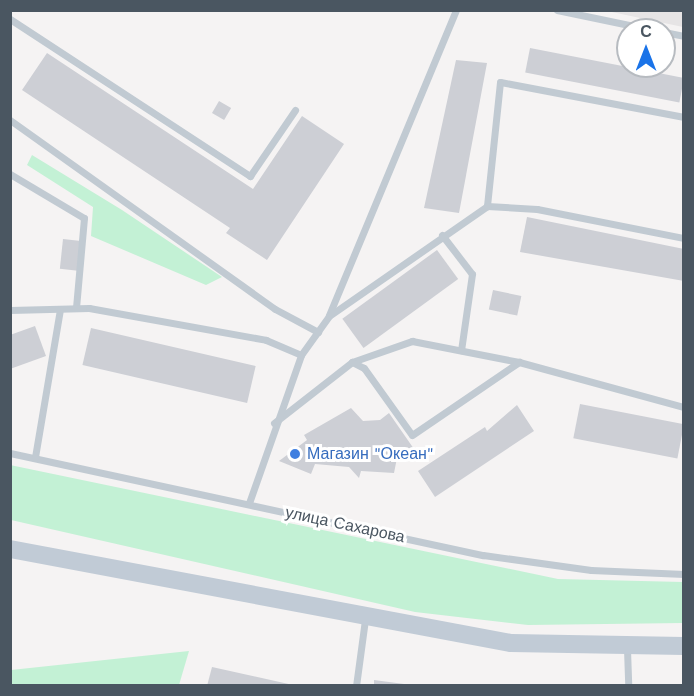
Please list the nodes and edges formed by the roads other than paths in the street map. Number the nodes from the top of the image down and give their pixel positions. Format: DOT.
graph roads {
  1 [pos="456,10"];
  2 [pos="557,10"];
  3 [pos="10,19"];
  4 [pos="616,22"];
  5 [pos="295,110"];
  6 [pos="684,117"];
  7 [pos="10,120"];
  8 [pos="10,174"];
  9 [pos="487,206"];
  10 [pos="442,235"];
  11 [pos="684,238"];
  12 [pos="76,308"];
  13 [pos="60,309"];
  14 [pos="10,310"];
  15 [pos="329,316"];
  16 [pos="318,332"];
  17 [pos="461,350"];
  18 [pos="301,356"];
  19 [pos="352,362"];
  20 [pos="519,362"];
  21 [pos="684,407"];
  22 [pos="274,423"];
  23 [pos="10,453"];
  24 [pos="35,457"];
  25 [pos="249,504"];
  26 [pos="10,549"];
  27 [pos="684,574"];
  28 [pos="365,619"];
  29 [pos="684,646"];
  30 [pos="627,649"];
  31 [pos="356,686"];
  32 [pos="628,686"];
  1 -- 15 [label="lane"];
  2 -- 4 [label="lane"];
  3 -- 5 [label="lane"];
  6 -- 9 [label="lane"];
  7 -- 16 [label="lane"];
  8 -- 12 [label="lane"];
  9 -- 10 [label="lane"];
  9 -- 11 [label="lane"];
  10 -- 15 [label="lane"];
  10 -- 17 [label="lane"];
  12 -- 13 [label="lane"];
  12 -- 18 [label="lane"];
  13 -- 14 [label="lane"];
  13 -- 24 [label="lane"];
  15 -- 16 [label="lane"];
  16 -- 18 [label="lane"];
  17 -- 19 [label="lane"];
  17 -- 20 [label="lane"];
  18 -- 22 [label="lane"];
  19 -- 20 [label="lane"];
  19 -- 22 [label="lane"];
  20 -- 21 [label="lane"];
  22 -- 25 [label="lane"];
  23 -- 24 [label="lane, улица Сахарова"];
  24 -- 25 [label="lane, улица Сахарова"];
  25 -- 27 [label="lane, улица Сахарова"];
  26 -- 28 [label="street"];
  28 -- 30 [label="street"];
  28 -- 31 [label="lane"];
  29 -- 30 [label="street"];
  30 -- 32 [label="lane"];
}
